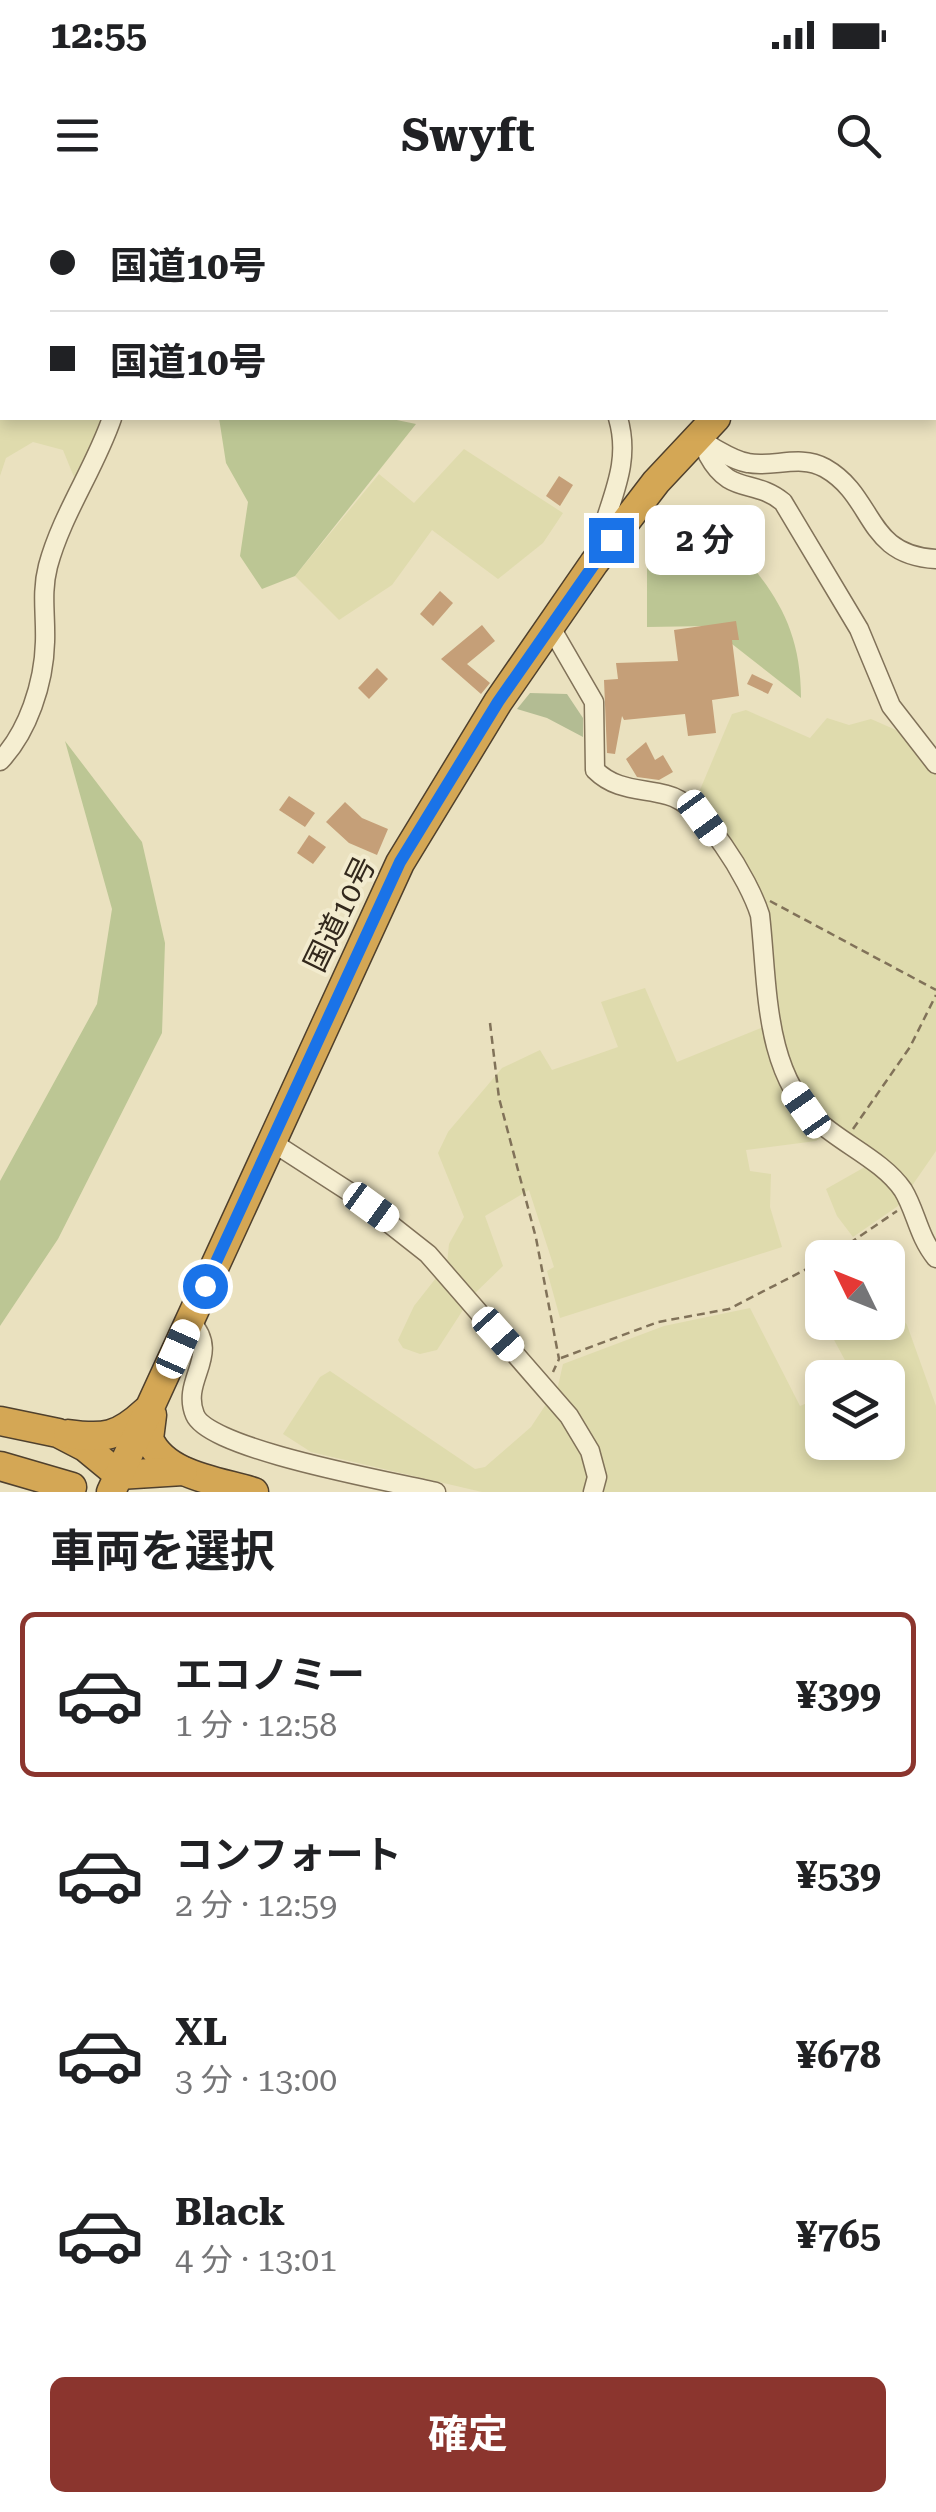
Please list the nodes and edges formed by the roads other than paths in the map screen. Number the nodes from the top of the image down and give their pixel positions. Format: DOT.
graph roads {
  1 [pos="111,420"];
  2 [pos="619,420"];
  3 [pos="709,433"];
  4 [pos="936,558"];
  5 [pos="594,563"];
  6 [pos="550,626"];
  7 [pos="0,762"];
  8 [pos="936,764"];
  9 [pos="269,1140"];
  10 [pos="936,1258"];
  11 [pos="190,1321"];
  12 [pos="153,1404"];
  13 [pos="0,1421"];
  14 [pos="58,1432"];
  15 [pos="0,1466"];
  16 [pos="183,1471"];
  17 [pos="115,1483"];
  18 [pos="72,1486"];
  19 [pos="254,1492"];
  20 [pos="436,1492"];
  21 [pos="593,1492"];
  1 -- 7 [label="street"];
  2 -- 5 [label="street"];
  3 -- 4 [label="street"];
  3 -- 5 [label="highway, 国道10号"];
  3 -- 8 [label="street"];
  5 -- 6 [label="highway, 国道10号"];
  6 -- 9 [label="highway, 国道10号"];
  6 -- 10 [label="street"];
  9 -- 11 [label="highway, 国道10号"];
  9 -- 21 [label="street"];
  11 -- 12 [label="highway, 国道10号"];
  11 -- 20 [label="street"];
  12 -- 14 [label="highway"];
  12 -- 16 [label="highway"];
  12 -- 17 [label="highway, 国道10号"];
  13 -- 14 [label="highway"];
  14 -- 17 [label="highway"];
  15 -- 18 [label="highway"];
  16 -- 17 [label="highway"];
  16 -- 19 [label="highway"];
}
